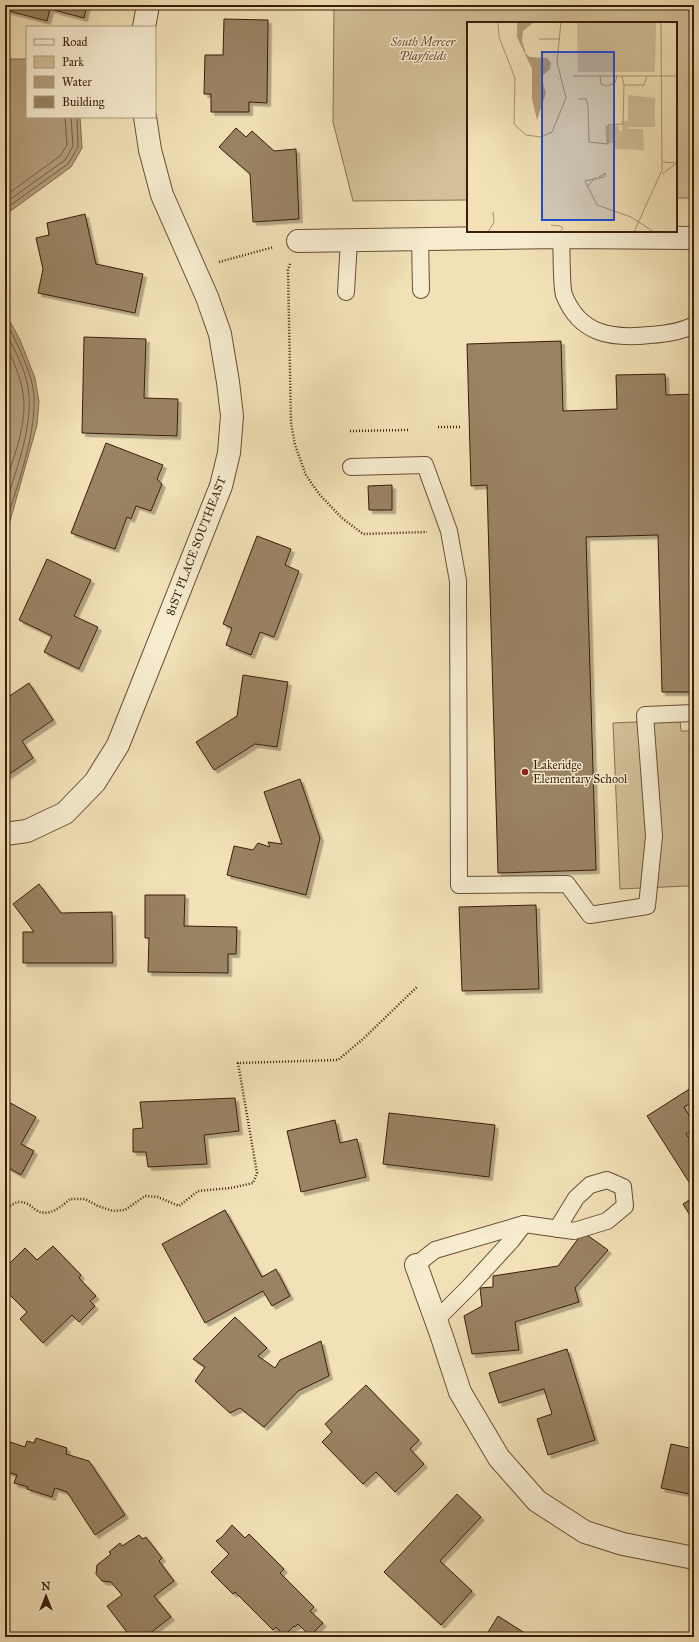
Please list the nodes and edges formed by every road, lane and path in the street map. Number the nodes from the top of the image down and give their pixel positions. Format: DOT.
graph roads {
  1 [pos="148,5"];
  2 [pos="144,26"];
  3 [pos="145,118"];
  4 [pos="561,237"];
  5 [pos="420,238"];
  6 [pos="694,238"];
  7 [pos="349,240"];
  8 [pos="298,241"];
  9 [pos="194,269"];
  10 [pos="421,290"];
  11 [pos="346,292"];
  12 [pos="694,325"];
  13 [pos="438,427"];
  14 [pos="461,427"];
  15 [pos="408,430"];
  16 [pos="350,431"];
  17 [pos="351,467"];
  18 [pos="449,531"];
  19 [pos="694,713"];
  20 [pos="5,834"];
  21 [pos="418,986"];
  22 [pos="5,1209"];
  23 [pos="524,1224"];
  24 [pos="557,1229"];
  25 [pos="416,1265"];
  26 [pos="436,1320"];
  27 [pos="694,1558"];
  1 -- 2 [label="street"];
  3 -- 9 [label="street, 81ST PLACE SOUTHEAST"];
  4 -- 5 [label="street"];
  4 -- 6 [label="street"];
  4 -- 12 [label="lane"];
  5 -- 7 [label="street"];
  5 -- 10 [label="lane"];
  7 -- 8 [label="street"];
  7 -- 11 [label="lane"];
  8 -- 9 [label="path"];
  8 -- 18 [label="path"];
  9 -- 20 [label="street, 81ST PLACE SOUTHEAST"];
  13 -- 14 [label="path"];
  15 -- 16 [label="path"];
  17 -- 18 [label="lane"];
  18 -- 19 [label="lane"];
  21 -- 22 [label="path"];
  23 -- 24 [label="lane"];
  23 -- 25 [label="lane"];
  23 -- 26 [label="lane"];
  25 -- 26 [label="street"];
  26 -- 27 [label="street"];
}
